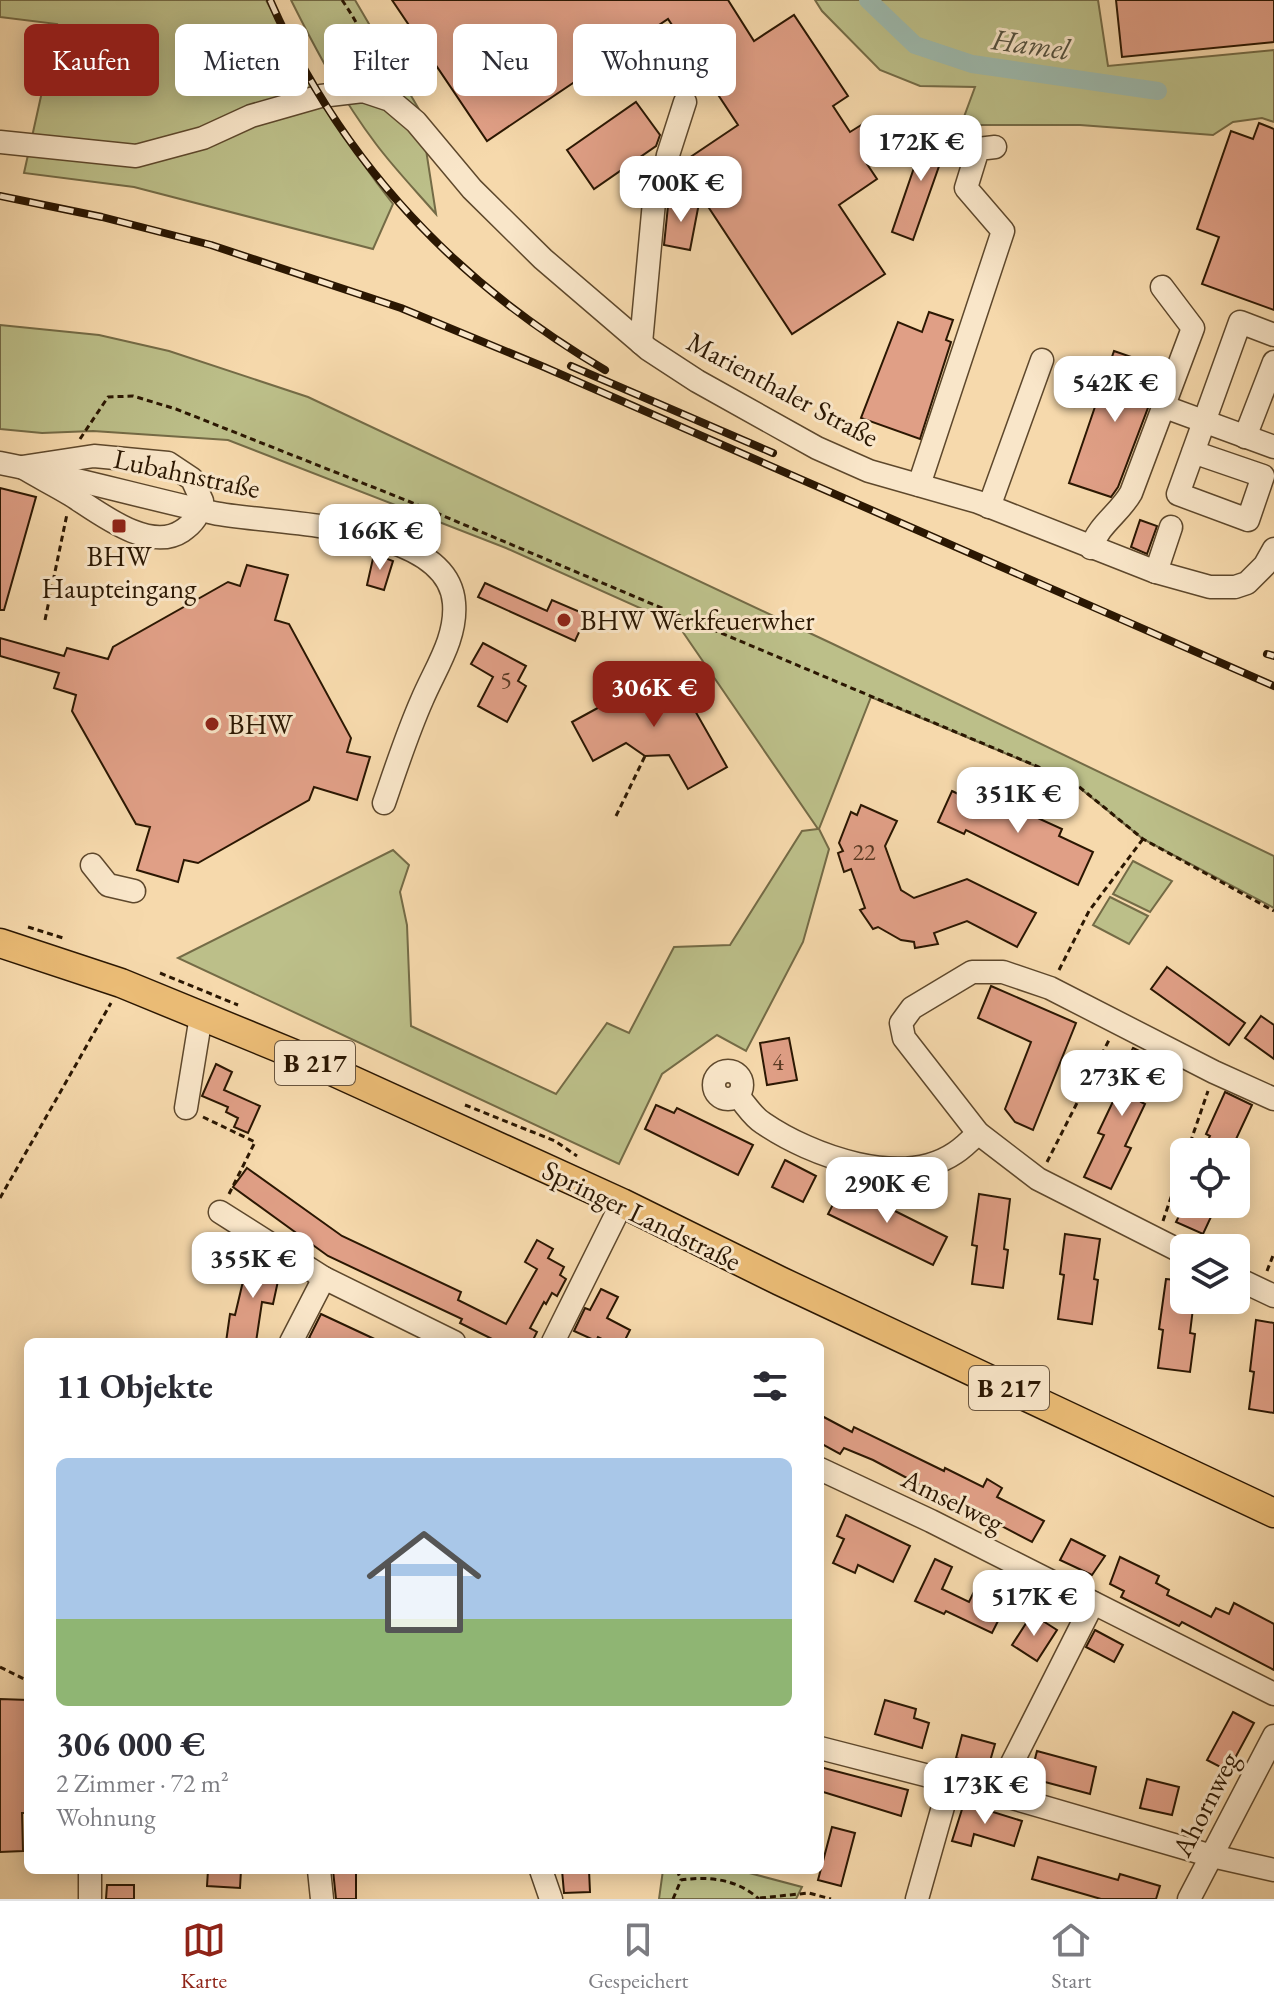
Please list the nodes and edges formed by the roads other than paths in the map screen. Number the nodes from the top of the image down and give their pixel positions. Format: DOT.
graph roads {
  1 [pos="685,102"];
  2 [pos="0,142"];
  3 [pos="995,147"];
  4 [pos="1162,287"];
  5 [pos="1274,335"];
  6 [pos="641,343"];
  7 [pos="1042,360"];
  8 [pos="1274,362"];
  9 [pos="1165,407"];
  10 [pos="1203,422"];
  11 [pos="1245,437"];
  12 [pos="1274,447"];
  13 [pos="1193,452"];
  14 [pos="11,465"];
  15 [pos="919,485"];
  16 [pos="989,507"];
  17 [pos="200,510"];
  18 [pos="1171,527"];
  19 [pos="1091,548"];
  20 [pos="1274,549"];
  21 [pos="1156,572"];
  22 [pos="384,803"];
  23 [pos="92,865"];
  24 [pos="134,891"];
  25 [pos="0,943"];
  26 [pos="201,1016"];
  27 [pos="738,1096"];
  28 [pos="1274,1099"];
  29 [pos="186,1108"];
  30 [pos="978,1133"];
  31 [pos="622,1203"];
  32 [pos="220,1212"];
  33 [pos="1170,1246"];
  34 [pos="324,1278"];
  35 [pos="1250,1285"];
  36 [pos="1274,1296"];
  37 [pos="293,1338"];
  38 [pos="446,1338"];
  39 [pos="555,1338"];
  40 [pos="824,1471"];
  41 [pos="1274,1513"];
  42 [pos="1093,1603"];
  43 [pos="1274,1694"];
  44 [pos="1274,1736"];
  45 [pos="824,1749"];
  46 [pos="950,1782"];
  47 [pos="999,1794"];
  48 [pos="1212,1856"];
  49 [pos="1274,1870"];
  50 [pos="90,1874"];
  51 [pos="319,1874"];
  52 [pos="542,1874"];
  53 [pos="90,1899"];
  54 [pos="322,1899"];
  55 [pos="551,1899"];
  56 [pos="917,1899"];
  57 [pos="1189,1899"];
  1 -- 6 [label="street"];
  2 -- 6 [label="street, Marienthaler Straße"];
  3 -- 15 [label="street"];
  4 -- 9 [label="street"];
  5 -- 10 [label="street"];
  6 -- 15 [label="street, Marienthaler Straße"];
  7 -- 16 [label="street"];
  8 -- 11 [label="street"];
  9 -- 10 [label="street"];
  9 -- 19 [label="street"];
  10 -- 11 [label="street"];
  10 -- 13 [label="street"];
  11 -- 12 [label="street"];
  14 -- 17 [label="street, Lubahnstraße"];
  14 -- 17 [label="street"];
  14 -- 17 [label="street"];
  15 -- 16 [label="street, Marienthaler Straße"];
  16 -- 19 [label="street, Marienthaler Straße"];
  17 -- 22 [label="street, Lubahnstraße"];
  18 -- 21 [label="street"];
  19 -- 21 [label="street, Marienthaler Straße"];
  20 -- 21 [label="street, Marienthaler Straße"];
  23 -- 24 [label="street"];
  25 -- 26 [label="main road, Springer Landstraße / B 217"];
  26 -- 29 [label="street"];
  26 -- 31 [label="main road, Springer Landstraße / B 217"];
  27 -- 30 [label="street"];
  28 -- 30 [label="street"];
  30 -- 33 [label="street"];
  31 -- 39 [label="street"];
  31 -- 41 [label="main road, Springer Landstraße / B 217"];
  32 -- 34 [label="street"];
  34 -- 37 [label="street"];
  34 -- 38 [label="street"];
  35 -- 36 [label="street"];
  40 -- 42 [label="street, Amselweg"];
  42 -- 43 [label="street, Amselweg"];
  42 -- 47 [label="street"];
  44 -- 48 [label="street, Ahornweg"];
  45 -- 46 [label="street"];
  46 -- 47 [label="street"];
  46 -- 56 [label="street"];
  47 -- 48 [label="street"];
  48 -- 49 [label="street"];
  48 -- 57 [label="street, Ahornweg"];
  50 -- 53 [label="street"];
  51 -- 54 [label="street"];
  52 -- 55 [label="street"];
}
